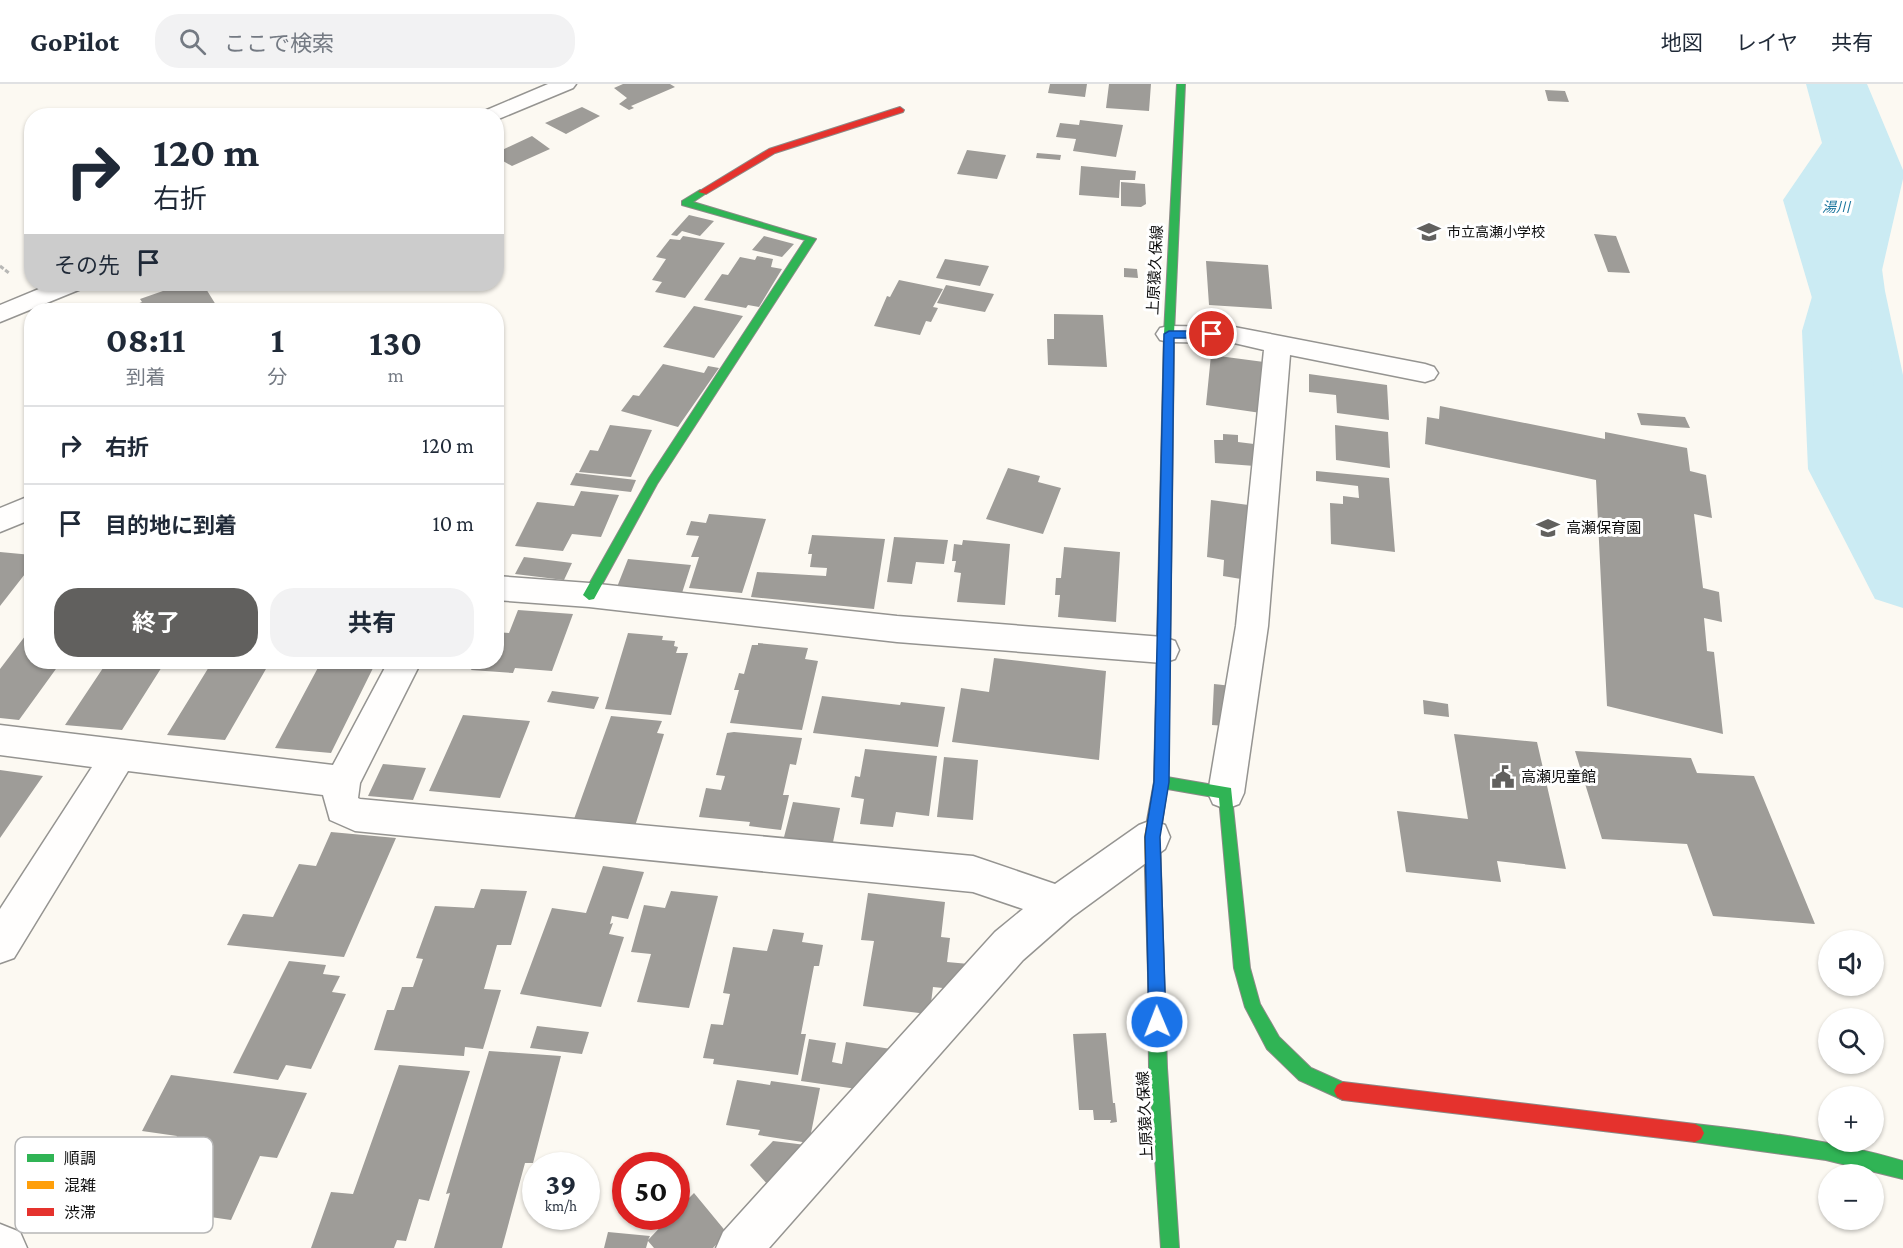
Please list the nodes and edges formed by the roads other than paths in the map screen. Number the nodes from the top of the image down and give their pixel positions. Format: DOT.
graph roads {
  1 [pos="566,84"];
  2 [pos="1181,84"];
  3 [pos="504,110"];
  4 [pos="900,110"];
  5 [pos="55,291"];
  6 [pos="26,303"];
  7 [pos="24,304"];
  8 [pos="0,314"];
  9 [pos="1169,334"];
  10 [pos="1278,345"];
  11 [pos="1425,373"];
  12 [pos="24,510"];
  13 [pos="0,521"];
  14 [pos="504,589"];
  15 [pos="589,595"];
  16 [pos="1162,650"];
  17 [pos="401,669"];
  18 [pos="0,740"];
  19 [pos="120,753"];
  20 [pos="342,782"];
  21 [pos="1161,782"];
  22 [pos="1226,793"];
  23 [pos="1152,837"];
  24 [pos="1059,904"];
  25 [pos="0,944"];
  26 [pos="1903,1170"];
  27 [pos="739,1248"];
  28 [pos="1170,1248"];
  1 -- 3 [label="street"];
  2 -- 9 [label="street, 上原猿久保線"];
  4 -- 15 [label="street"];
  5 -- 6 [label="street"];
  7 -- 8 [label="street"];
  9 -- 10 [label="street"];
  9 -- 16 [label="street, 上原猿久保線"];
  10 -- 11 [label="street"];
  10 -- 22 [label="street"];
  12 -- 13 [label="street"];
  14 -- 15 [label="street"];
  15 -- 16 [label="street"];
  16 -- 21 [label="street, 上原猿久保線"];
  17 -- 20 [label="street"];
  18 -- 19 [label="street"];
  19 -- 20 [label="street"];
  19 -- 25 [label="street"];
  20 -- 24 [label="street"];
  21 -- 22 [label="street"];
  21 -- 23 [label="street, 上原猿久保線"];
  22 -- 26 [label="street"];
  23 -- 24 [label="street"];
  23 -- 28 [label="street, 上原猿久保線"];
  24 -- 27 [label="street"];
}
